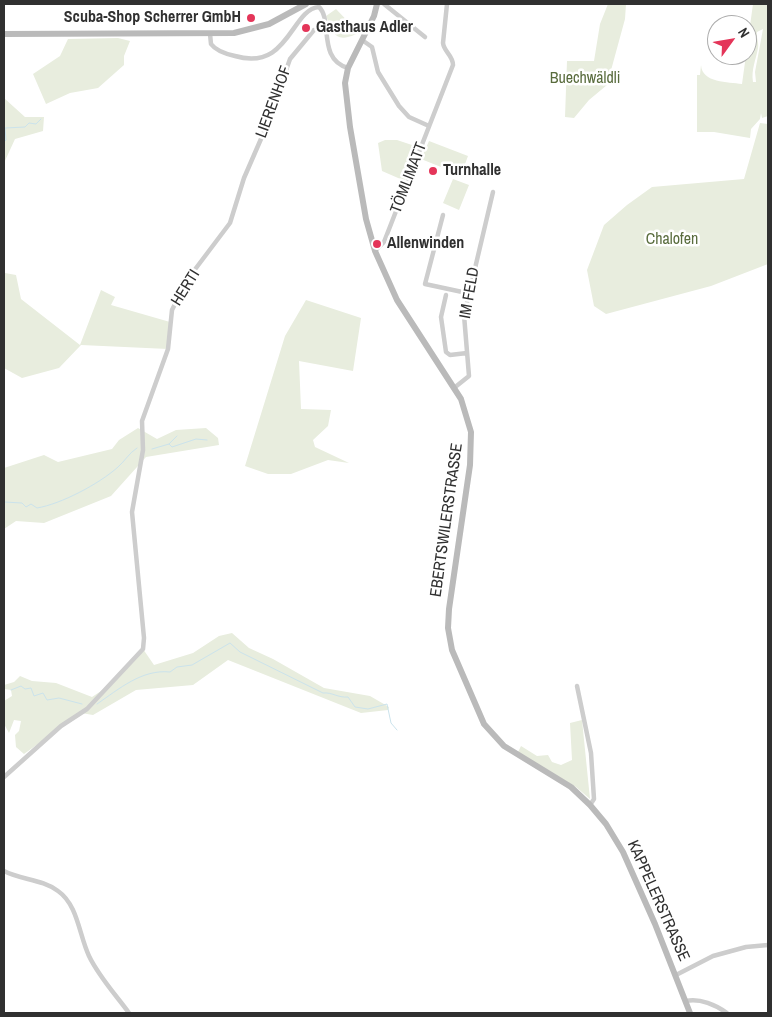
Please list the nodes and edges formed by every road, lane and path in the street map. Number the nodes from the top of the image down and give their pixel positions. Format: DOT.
graph roads {
  1 [pos="306,4"];
  2 [pos="378,4"];
  3 [pos="384,4"];
  4 [pos="447,4"];
  5 [pos="325,29"];
  6 [pos="4,34"];
  7 [pos="210,34"];
  8 [pos="424,37"];
  9 [pos="362,40"];
  10 [pos="348,68"];
  11 [pos="429,126"];
  12 [pos="250,163"];
  13 [pos="492,192"];
  14 [pos="443,215"];
  15 [pos="375,251"];
  16 [pos="468,293"];
  17 [pos="446,295"];
  18 [pos="467,353"];
  19 [pos="454,388"];
  20 [pos="577,686"];
  21 [pos="4,777"];
  22 [pos="590,805"];
  23 [pos="4,871"];
  24 [pos="768,945"];
  25 [pos="676,976"];
  26 [pos="686,1001"];
  27 [pos="129,1013"];
  28 [pos="690,1013"];
  29 [pos="727,1013"];
  1 -- 7 [label="street"];
  2 -- 9 [label="street, EBERTSWILERSTRASSE"];
  3 -- 8 [label="street"];
  4 -- 11 [label="street"];
  5 -- 7 [label="street, LIERENHOF"];
  5 -- 10 [label="street, LIERENHOF"];
  5 -- 12 [label="street, LIERENHOF"];
  6 -- 7 [label="street"];
  9 -- 10 [label="street, EBERTSWILERSTRASSE"];
  9 -- 11 [label="street, TÖMLIMATT"];
  10 -- 15 [label="street, EBERTSWILERSTRASSE"];
  11 -- 15 [label="street, TÖMLIMATT"];
  12 -- 21 [label="street, HERTI"];
  13 -- 16 [label="street, IM FELD"];
  14 -- 16 [label="street"];
  15 -- 19 [label="street, EBERTSWILERSTRASSE"];
  16 -- 18 [label="street, IM FELD"];
  17 -- 18 [label="street"];
  18 -- 19 [label="street, IM FELD"];
  19 -- 22 [label="street, EBERTSWILERSTRASSE"];
  20 -- 22 [label="street"];
  22 -- 25 [label="street, KAPPELERSTRASSE"];
  23 -- 27 [label="street"];
  24 -- 25 [label="street"];
  25 -- 26 [label="street, KAPPELERSTRASSE"];
  26 -- 28 [label="street, KAPPELERSTRASSE"];
  26 -- 29 [label="street"];
}
